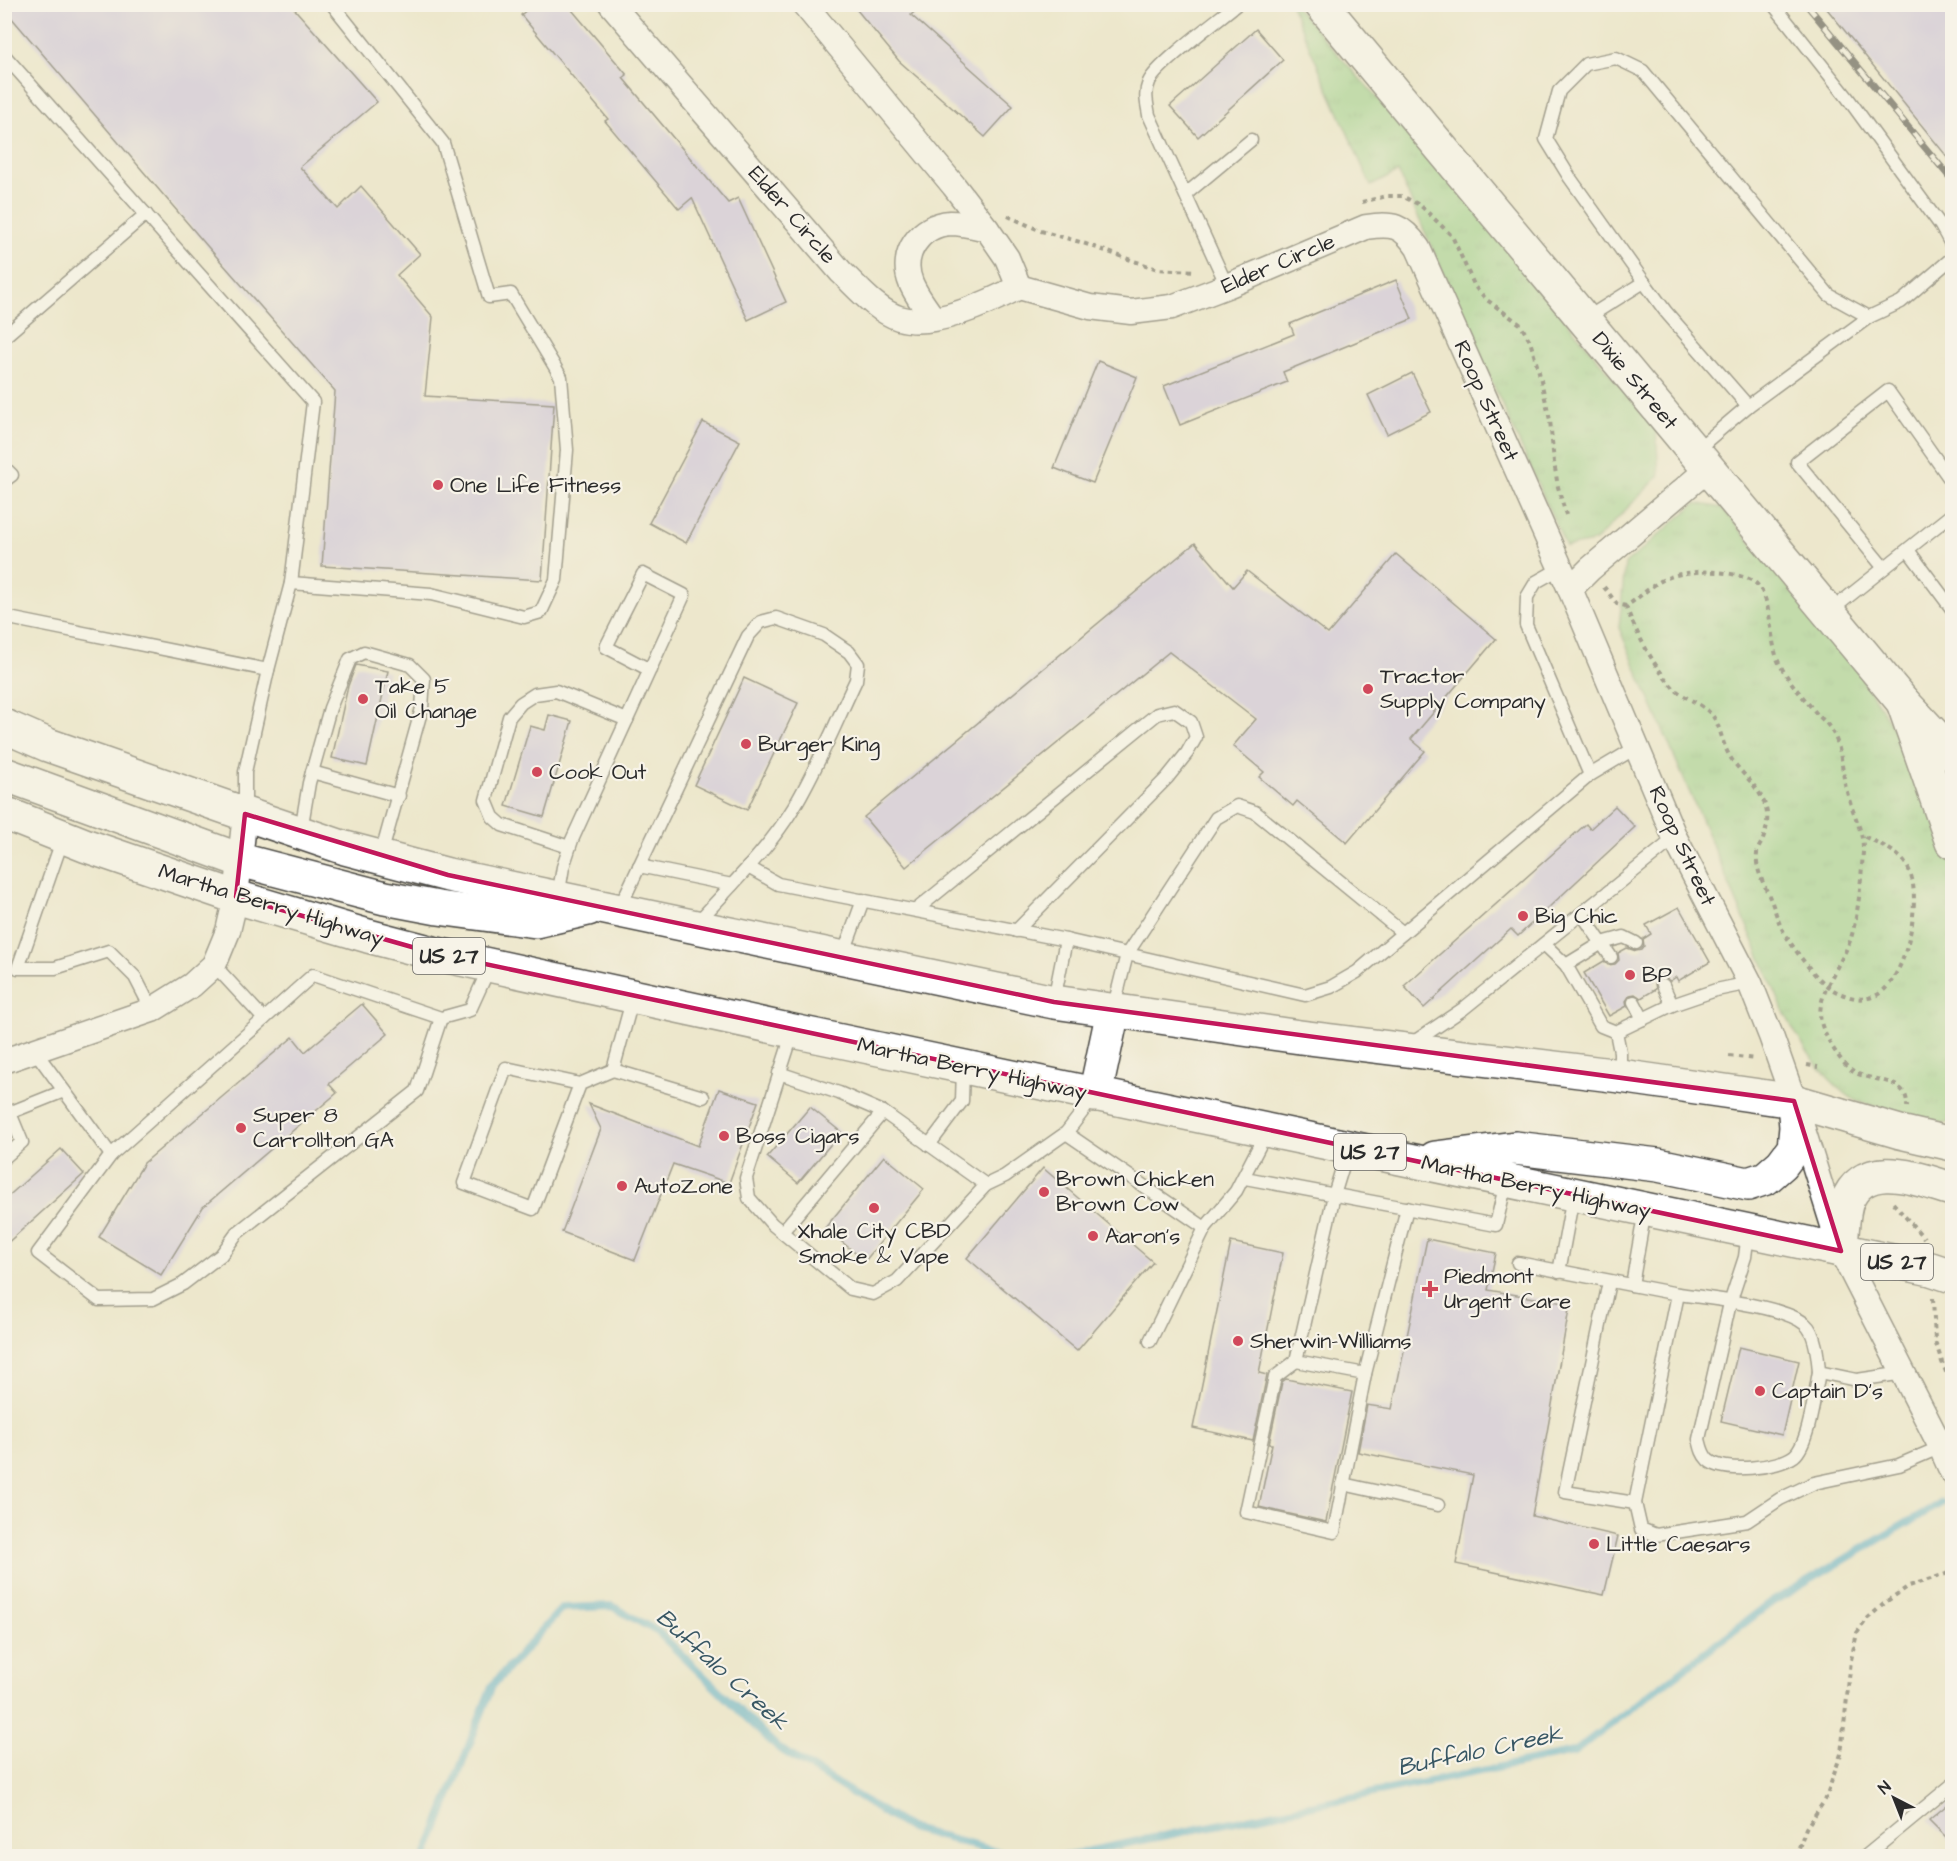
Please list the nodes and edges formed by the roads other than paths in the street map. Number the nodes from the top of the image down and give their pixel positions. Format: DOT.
graph roads {
  1 [pos="332,4"];
  2 [pos="611,4"];
  3 [pos="804,4"];
  4 [pos="1237,4"];
  5 [pos="1321,4"];
  6 [pos="1773,4"];
  7 [pos="4,55"];
  8 [pos="1251,140"];
  9 [pos="1186,194"];
  10 [pos="146,214"];
  11 [pos="1397,226"];
  12 [pos="987,229"];
  13 [pos="1953,246"];
  14 [pos="1953,258"];
  15 [pos="1644,282"];
  16 [pos="1227,286"];
  17 [pos="1019,287"];
  18 [pos="1869,317"];
  19 [pos="933,318"];
  20 [pos="1584,320"];
  21 [pos="4,337"];
  22 [pos="1748,406"];
  23 [pos="1701,460"];
  24 [pos="4,467"];
  25 [pos="4,481"];
  26 [pos="1953,482"];
  27 [pos="1953,514"];
  28 [pos="1908,550"];
  29 [pos="1884,568"];
  30 [pos="1566,579"];
  31 [pos="291,583"];
  32 [pos="1953,609"];
  33 [pos="1828,613"];
  34 [pos="4,617"];
  35 [pos="267,670"];
  36 [pos="651,670"];
  37 [pos="1903,702"];
  38 [pos="627,720"];
  39 [pos="4,726"];
  40 [pos="1637,747"];
  41 [pos="1953,754"];
  42 [pos="312,772"];
  43 [pos="4,774"];
  44 [pos="1590,775"];
  45 [pos="399,796"];
  46 [pos="4,813"];
  47 [pos="245,814"];
  48 [pos="300,832"];
  49 [pos="63,836"];
  50 [pos="1675,838"];
  51 [pos="1953,842"];
  52 [pos="569,847"];
  53 [pos="381,856"];
  54 [pos="240,860"];
  55 [pos="639,866"];
  56 [pos="748,867"];
  57 [pos="732,885"];
  58 [pos="236,897"];
  59 [pos="558,897"];
  60 [pos="863,900"];
  61 [pos="610,908"];
  62 [pos="916,910"];
  63 [pos="1582,914"];
  64 [pos="694,926"];
  65 [pos="1016,931"];
  66 [pos="1403,933"];
  67 [pos="1066,940"];
  68 [pos="1602,943"];
  69 [pos="1636,943"];
  70 [pos="1544,944"];
  71 [pos="1127,954"];
  72 [pos="842,957"];
  73 [pos="1611,957"];
  74 [pos="214,965"];
  75 [pos="490,965"];
  76 [pos="1566,965"];
  77 [pos="1749,983"];
  78 [pos="1663,985"];
  79 [pos="633,996"];
  80 [pos="1054,1002"];
  81 [pos="1634,1002"];
  82 [pos="1672,1005"];
  83 [pos="152,1010"];
  84 [pos="1113,1011"];
  85 [pos="441,1018"];
  86 [pos="264,1019"];
  87 [pos="1643,1019"];
  88 [pos="793,1031"];
  89 [pos="1616,1032"];
  90 [pos="1404,1048"];
  91 [pos="35,1051"];
  92 [pos="4,1061"];
  93 [pos="963,1067"];
  94 [pos="613,1070"];
  95 [pos="780,1073"];
  96 [pos="1620,1076"];
  97 [pos="579,1084"];
  98 [pos="64,1091"];
  99 [pos="1095,1095"];
  100 [pos="703,1097"];
  101 [pos="1794,1101"];
  102 [pos="883,1112"];
  103 [pos="7,1114"];
  104 [pos="1267,1131"];
  105 [pos="1066,1133"];
  106 [pos="929,1144"];
  107 [pos="1953,1144"];
  108 [pos="1348,1148"];
  109 [pos="111,1155"];
  110 [pos="4,1158"];
  111 [pos="1409,1161"];
  112 [pos="1245,1178"];
  113 [pos="1506,1181"];
  114 [pos="986,1185"];
  115 [pos="1953,1190"];
  116 [pos="1334,1195"];
  117 [pos="1573,1195"];
  118 [pos="1407,1208"];
  119 [pos="1645,1210"];
  120 [pos="1205,1228"];
  121 [pos="782,1232"];
  122 [pos="1748,1232"];
  123 [pos="1841,1251"];
  124 [pos="1518,1263"];
  125 [pos="1559,1272"];
  126 [pos="1609,1282"];
  127 [pos="1632,1285"];
  128 [pos="1943,1288"];
  129 [pos="1678,1294"];
  130 [pos="1730,1303"];
  131 [pos="1150,1341"];
  132 [pos="1296,1361"];
  133 [pos="1819,1372"];
  134 [pos="1365,1374"];
  135 [pos="1904,1374"];
  136 [pos="1941,1447"];
  137 [pos="1953,1472"];
  138 [pos="1343,1484"];
  139 [pos="1635,1503"];
  140 [pos="1438,1505"];
  141 [pos="1953,1785"];
  142 [pos="1866,1857"];
  1 -- 31 [label="lane"];
  2 -- 19 [label="street, Elder Circle"];
  3 -- 12 [label="street"];
  4 -- 9 [label="lane"];
  5 -- 20 [label="main road, Dixie Street"];
  6 -- 13 [label="lane"];
  7 -- 10 [label="lane"];
  8 -- 9 [label="lane"];
  9 -- 16 [label="lane"];
  10 -- 21 [label="lane"];
  10 -- 31 [label="lane"];
  11 -- 16 [label="street, Elder Circle"];
  11 -- 30 [label="street, Roop Street"];
  12 -- 17 [label="street"];
  12 -- 19 [label="street"];
  14 -- 18 [label="lane"];
  15 -- 18 [label="lane"];
  15 -- 20 [label="lane"];
  15 -- 22 [label="lane"];
  16 -- 17 [label="street, Elder Circle"];
  17 -- 19 [label="street, Elder Circle"];
  18 -- 22 [label="lane"];
  20 -- 23 [label="main road, Dixie Street"];
  22 -- 23 [label="lane"];
  23 -- 30 [label="street"];
  23 -- 33 [label="main road, Dixie Street"];
  24 -- 25 [label="lane"];
  26 -- 29 [label="lane"];
  27 -- 28 [label="lane"];
  28 -- 29 [label="lane"];
  28 -- 32 [label="lane"];
  29 -- 33 [label="lane"];
  30 -- 40 [label="street, Roop Street"];
  30 -- 44 [label="lane"];
  31 -- 35 [label="lane"];
  33 -- 37 [label="main road, Dixie Street"];
  34 -- 35 [label="lane"];
  35 -- 47 [label="lane"];
  36 -- 36 [label="lane"];
  36 -- 38 [label="lane"];
  37 -- 41 [label="main road, Dixie Street"];
  37 -- 51 [label="main road"];
  38 -- 52 [label="lane"];
  38 -- 52 [label="lane"];
  39 -- 47 [label="main road"];
  40 -- 44 [label="lane"];
  40 -- 50 [label="street, Roop Street"];
  42 -- 45 [label="lane"];
  42 -- 45 [label="lane"];
  42 -- 48 [label="lane"];
  43 -- 54 [label="main road"];
  44 -- 66 [label="lane"];
  45 -- 53 [label="lane"];
  46 -- 49 [label="main road, Martha Berry Highway / US 27"];
  47 -- 48 [label="main road"];
  47 -- 54 [label="street"];
  48 -- 53 [label="main road"];
  49 -- 58 [label="main road, Martha Berry Highway / US 27"];
  49 -- 83 [label="lane"];
  50 -- 63 [label="lane"];
  50 -- 77 [label="street, Roop Street"];
  52 -- 59 [label="lane"];
  53 -- 59 [label="main road"];
  54 -- 58 [label="street"];
  54 -- 61 [label="main road"];
  55 -- 56 [label="lane"];
  55 -- 57 [label="lane"];
  55 -- 61 [label="lane"];
  56 -- 57 [label="lane"];
  56 -- 60 [label="lane"];
  57 -- 64 [label="lane"];
  58 -- 74 [label="street"];
  58 -- 75 [label="main road, Martha Berry Highway / US 27"];
  59 -- 61 [label="main road"];
  60 -- 62 [label="lane"];
  60 -- 72 [label="lane"];
  61 -- 64 [label="main road"];
  62 -- 65 [label="lane"];
  62 -- 65 [label="lane"];
  63 -- 68 [label="lane"];
  63 -- 70 [label="lane"];
  64 -- 72 [label="main road"];
  65 -- 67 [label="lane"];
  66 -- 71 [label="lane"];
  66 -- 71 [label="lane"];
  67 -- 71 [label="lane"];
  67 -- 80 [label="lane"];
  68 -- 69 [label="lane"];
  68 -- 73 [label="lane"];
  68 -- 76 [label="lane"];
  70 -- 76 [label="lane"];
  70 -- 90 [label="lane"];
  71 -- 84 [label="lane"];
  72 -- 80 [label="main road"];
  74 -- 83 [label="street"];
  74 -- 86 [label="lane"];
  75 -- 79 [label="main road, Martha Berry Highway / US 27"];
  75 -- 85 [label="lane"];
  76 -- 89 [label="lane"];
  77 -- 82 [label="lane"];
  77 -- 101 [label="street, Roop Street"];
  78 -- 82 [label="lane"];
  79 -- 88 [label="main road, Martha Berry Highway / US 27"];
  79 -- 94 [label="lane"];
  80 -- 84 [label="main road"];
  81 -- 87 [label="lane"];
  82 -- 87 [label="lane"];
  83 -- 91 [label="street"];
  84 -- 90 [label="main road"];
  84 -- 99 [label="main road"];
  85 -- 86 [label="lane"];
  85 -- 109 [label="lane"];
  86 -- 109 [label="lane"];
  87 -- 89 [label="lane"];
  88 -- 93 [label="main road, Martha Berry Highway / US 27"];
  88 -- 95 [label="lane"];
  89 -- 96 [label="lane"];
  90 -- 96 [label="main road"];
  91 -- 92 [label="street"];
  91 -- 98 [label="lane"];
  93 -- 99 [label="main road, Martha Berry Highway / US 27"];
  93 -- 106 [label="lane"];
  94 -- 97 [label="lane"];
  94 -- 100 [label="lane"];
  95 -- 102 [label="lane"];
  95 -- 121 [label="lane"];
  96 -- 101 [label="main road"];
  97 -- 97 [label="lane"];
  98 -- 103 [label="lane"];
  98 -- 109 [label="lane"];
  99 -- 104 [label="main road, Martha Berry Highway / US 27"];
  99 -- 105 [label="lane"];
  101 -- 107 [label="main road"];
  101 -- 111 [label="main road"];
  101 -- 123 [label="street, Roop Street"];
  102 -- 106 [label="lane"];
  102 -- 121 [label="lane"];
  103 -- 110 [label="lane"];
  104 -- 108 [label="main road, Martha Berry Highway / US 27"];
  104 -- 112 [label="lane"];
  105 -- 114 [label="lane"];
  105 -- 120 [label="lane"];
  106 -- 114 [label="lane"];
  108 -- 111 [label="main road, Martha Berry Highway / US 27"];
  108 -- 116 [label="lane"];
  111 -- 113 [label="main road, Martha Berry Highway / US 27"];
  112 -- 116 [label="lane"];
  112 -- 120 [label="lane"];
  113 -- 117 [label="main road, Martha Berry Highway / US 27"];
  113 -- 118 [label="lane"];
  114 -- 121 [label="lane"];
  115 -- 123 [label="main road"];
  116 -- 118 [label="lane"];
  116 -- 132 [label="lane"];
  117 -- 119 [label="main road, Martha Berry Highway / US 27"];
  117 -- 125 [label="lane"];
  118 -- 134 [label="lane"];
  119 -- 122 [label="main road, Martha Berry Highway / US 27"];
  119 -- 127 [label="lane"];
  120 -- 131 [label="lane"];
  122 -- 123 [label="main road, Martha Berry Highway / US 27"];
  122 -- 130 [label="lane"];
  123 -- 128 [label="main road, Martha Berry Highway / US 27"];
  123 -- 135 [label="street, Roop Street"];
  124 -- 125 [label="lane"];
  125 -- 126 [label="lane"];
  126 -- 127 [label="lane"];
  126 -- 139 [label="lane"];
  127 -- 129 [label="lane"];
  129 -- 130 [label="lane"];
  129 -- 139 [label="lane"];
  130 -- 133 [label="lane"];
  130 -- 133 [label="lane"];
  132 -- 134 [label="lane"];
  132 -- 138 [label="lane"];
  133 -- 135 [label="lane"];
  134 -- 138 [label="lane"];
  135 -- 136 [label="street, Roop Street"];
  136 -- 137 [label="street, Roop Street"];
  136 -- 139 [label="lane"];
  138 -- 140 [label="lane"];
  141 -- 142 [label="lane"];
}
